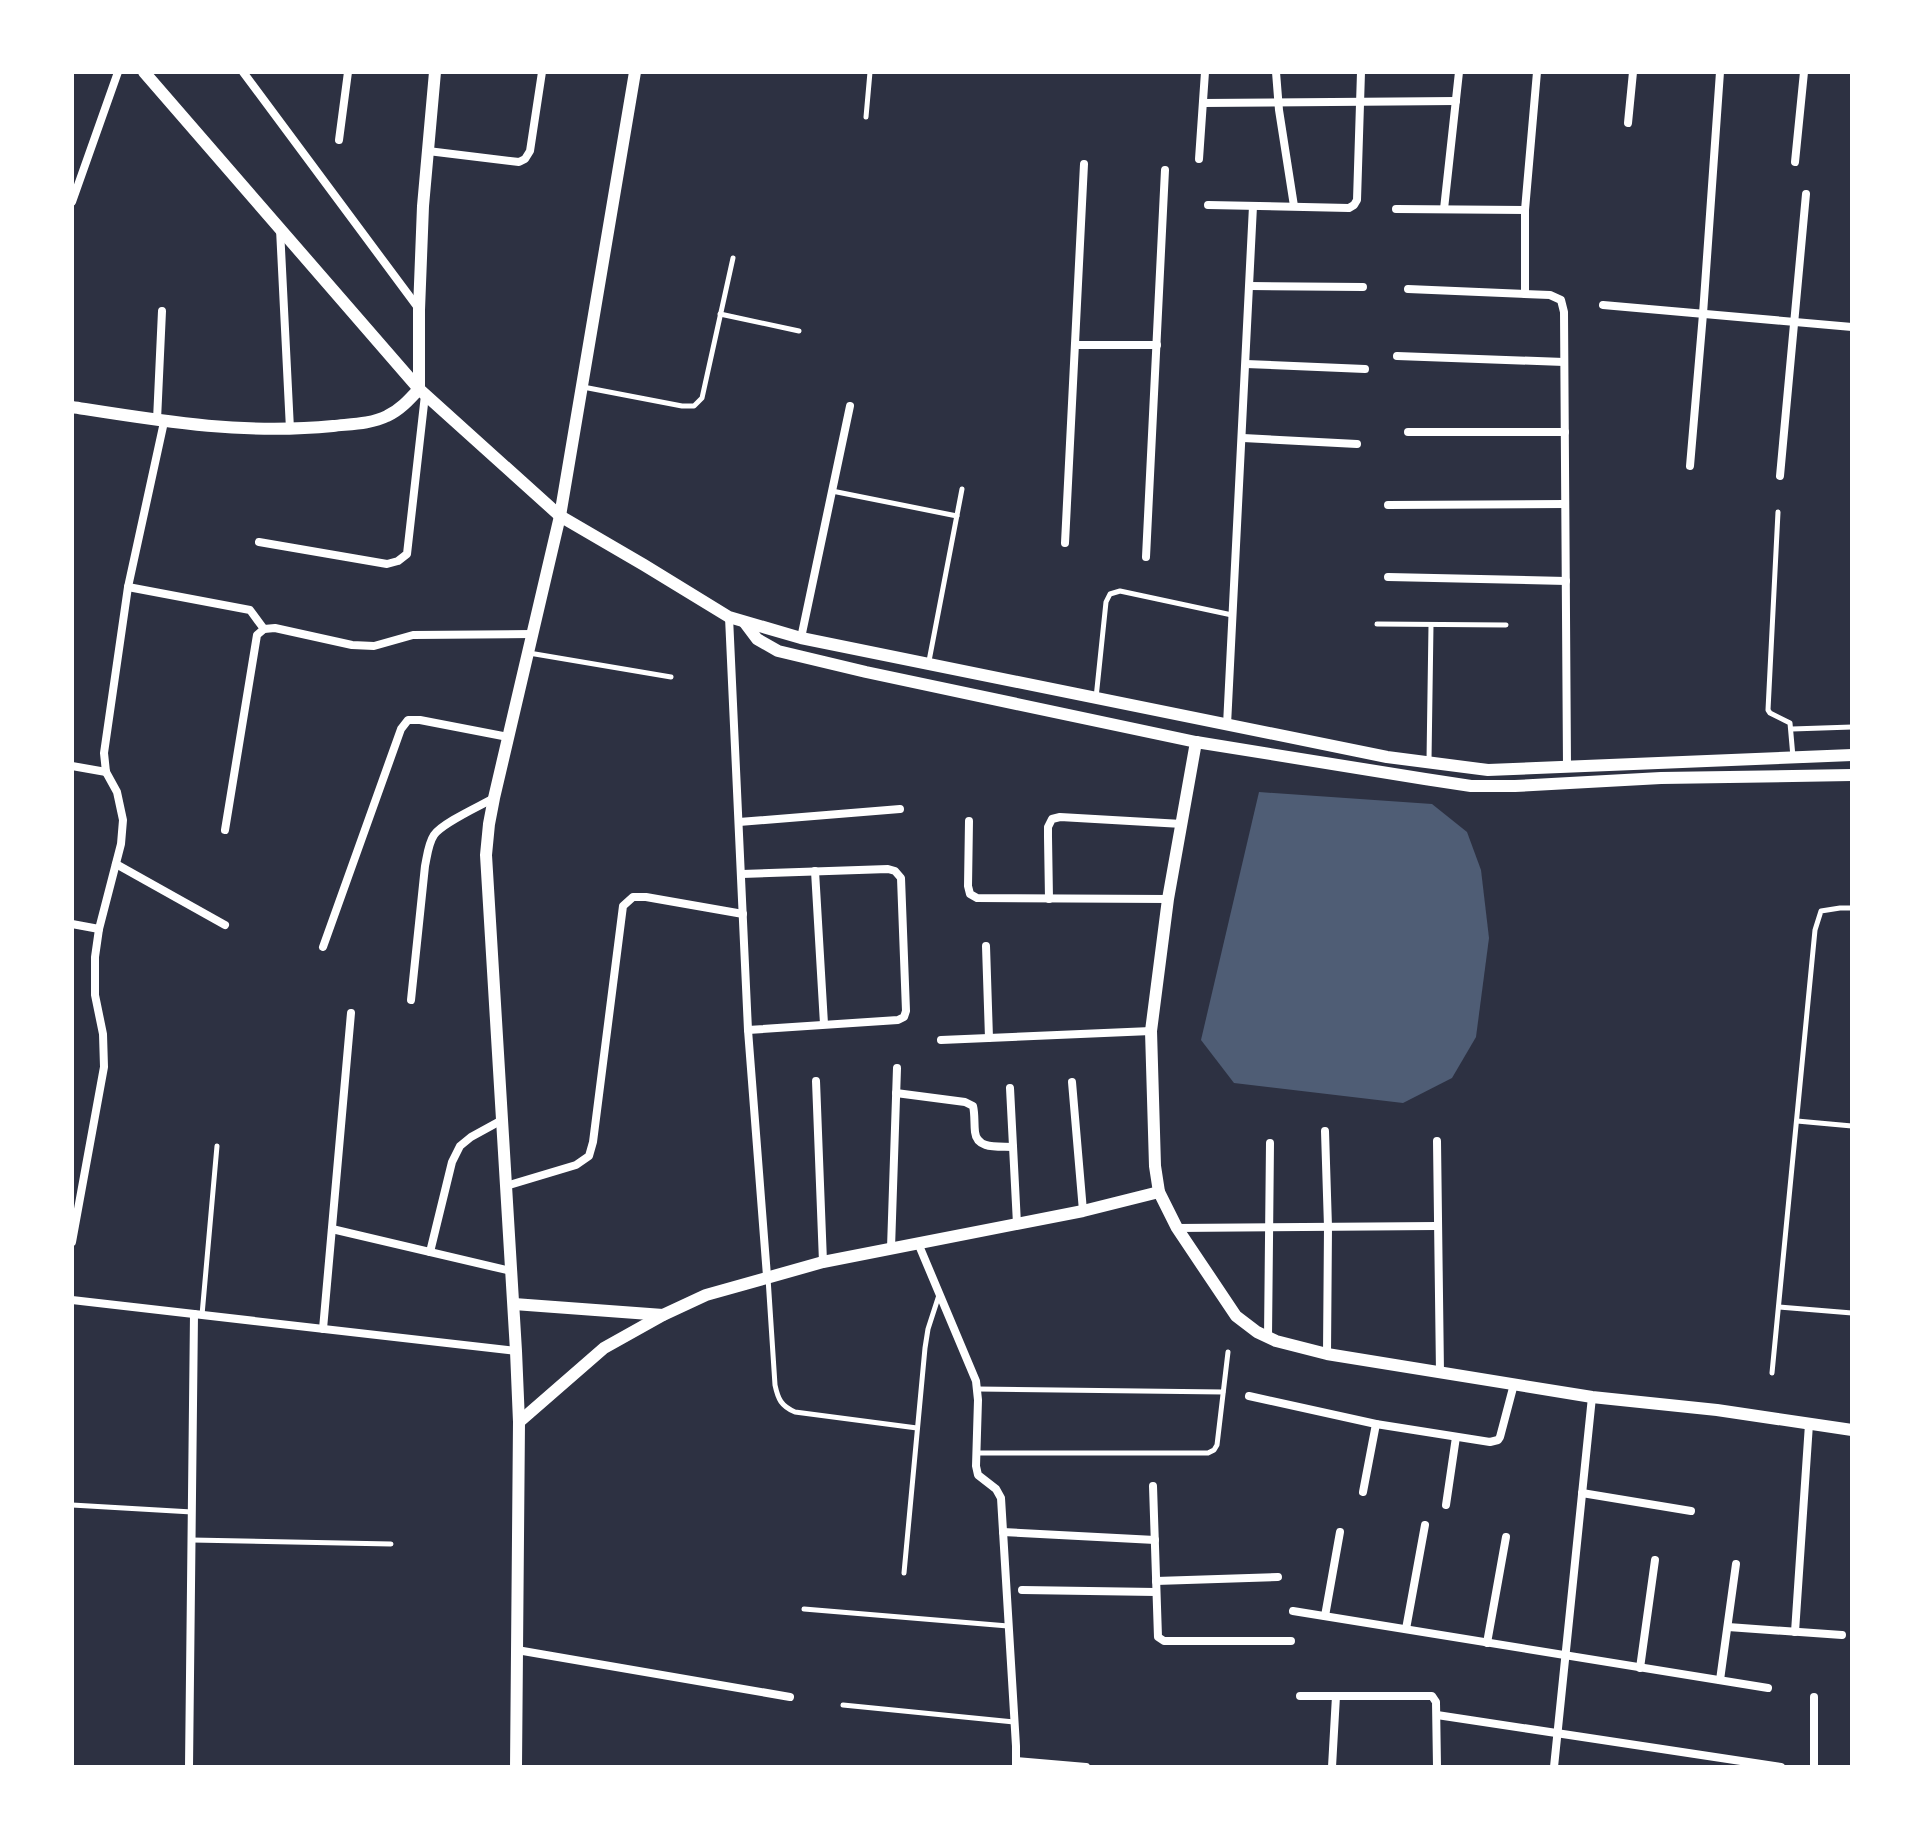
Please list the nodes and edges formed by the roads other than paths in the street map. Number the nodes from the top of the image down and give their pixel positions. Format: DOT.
graph roads {
  1 [pos="118,72"];
  2 [pos="144,72"];
  3 [pos="243,72"];
  4 [pos="348,72"];
  5 [pos="435,72"];
  6 [pos="542,72"];
  7 [pos="635,72"];
  8 [pos="870,72"];
  9 [pos="1205,72"];
  10 [pos="1276,72"];
  11 [pos="1361,72"];
  12 [pos="1459,72"];
  13 [pos="1537,72"];
  14 [pos="1633,72"];
  15 [pos="1720,72"];
  16 [pos="1804,72"];
  17 [pos="1359,101"];
  18 [pos="1456,101"];
  19 [pos="1278,102"];
  20 [pos="1203,103"];
  21 [pos="866,117"];
  22 [pos="1628,123"];
  23 [pos="339,140"];
  24 [pos="428,151"];
  25 [pos="1199,159"];
  26 [pos="1795,162"];
  27 [pos="1084,164"];
  28 [pos="1165,170"];
  29 [pos="1806,194"];
  30 [pos="73,197"];
  31 [pos="1208,205"];
  32 [pos="1253,206"];
  33 [pos="1294,206"];
  34 [pos="1396,209"];
  35 [pos="1444,209"];
  36 [pos="1525,210"];
  37 [pos="280,228"];
  38 [pos="733,258"];
  39 [pos="1250,286"];
  40 [pos="1363,287"];
  41 [pos="1408,289"];
  42 [pos="1525,294"];
  43 [pos="1603,305"];
  44 [pos="419,310"];
  45 [pos="162,311"];
  46 [pos="720,314"];
  47 [pos="1703,314"];
  48 [pos="1796,323"];
  49 [pos="1852,327"];
  50 [pos="799,331"];
  51 [pos="1075,345"];
  52 [pos="1157,348"];
  53 [pos="1397,356"];
  54 [pos="1564,362"];
  55 [pos="1246,364"];
  56 [pos="1365,369"];
  57 [pos="582,387"];
  58 [pos="422,392"];
  59 [pos="850,406"];
  60 [pos="72,407"];
  61 [pos="160,421"];
  62 [pos="290,429"];
  63 [pos="1408,432"];
  64 [pos="1565,432"];
  65 [pos="1243,438"];
  66 [pos="1357,444"];
  67 [pos="1690,466"];
  68 [pos="1780,476"];
  69 [pos="962,489"];
  70 [pos="832,491"];
  71 [pos="1565,504"];
  72 [pos="1388,505"];
  73 [pos="1778,512"];
  74 [pos="560,516"];
  75 [pos="957,516"];
  76 [pos="259,542"];
  77 [pos="1065,543"];
  78 [pos="1146,557"];
  79 [pos="1388,577"];
  80 [pos="1566,581"];
  81 [pos="128,587"];
  82 [pos="1233,615"];
  83 [pos="729,617"];
  84 [pos="745,623"];
  85 [pos="1377,624"];
  86 [pos="1431,625"];
  87 [pos="1506,625"];
  88 [pos="264,629"];
  89 [pos="532,634"];
  90 [pos="801,638"];
  91 [pos="528,653"];
  92 [pos="928,664"];
  93 [pos="671,677"];
  94 [pos="1095,698"];
  95 [pos="1227,725"];
  96 [pos="1852,727"];
  97 [pos="1792,729"];
  98 [pos="508,737"];
  99 [pos="1196,742"];
  100 [pos="1852,755"];
  101 [pos="1793,758"];
  102 [pos="1429,763"];
  103 [pos="72,766"];
  104 [pos="1567,766"];
  105 [pos="106,772"];
  106 [pos="1852,775"];
  107 [pos="494,798"];
  108 [pos="900,809"];
  109 [pos="969,821"];
  110 [pos="739,822"];
  111 [pos="1182,824"];
  112 [pos="225,830"];
  113 [pos="116,864"];
  114 [pos="815,871"];
  115 [pos="742,874"];
  116 [pos="1049,899"];
  117 [pos="1168,899"];
  118 [pos="1852,908"];
  119 [pos="743,914"];
  120 [pos="72,924"];
  121 [pos="225,925"];
  122 [pos="99,929"];
  123 [pos="986,946"];
  124 [pos="323,947"];
  125 [pos="411,1000"];
  126 [pos="351,1013"];
  127 [pos="824,1024"];
  128 [pos="748,1030"];
  129 [pos="1151,1031"];
  130 [pos="989,1038"];
  131 [pos="941,1040"];
  132 [pos="897,1068"];
  133 [pos="816,1081"];
  134 [pos="1072,1082"];
  135 [pos="1010,1088"];
  136 [pos="896,1093"];
  137 [pos="502,1120"];
  138 [pos="1797,1121"];
  139 [pos="1852,1126"];
  140 [pos="1325,1131"];
  141 [pos="1437,1141"];
  142 [pos="1270,1143"];
  143 [pos="217,1146"];
  144 [pos="1013,1147"];
  145 [pos="506,1186"];
  146 [pos="1159,1192"];
  147 [pos="1083,1211"];
  148 [pos="1017,1224"];
  149 [pos="1437,1226"];
  150 [pos="1269,1227"];
  151 [pos="1328,1227"];
  152 [pos="1177,1228"];
  153 [pos="332,1229"];
  154 [pos="72,1242"];
  155 [pos="918,1243"];
  156 [pos="891,1248"];
  157 [pos="430,1252"];
  158 [pos="823,1262"];
  159 [pos="511,1271"];
  160 [pos="767,1276"];
  161 [pos="940,1294"];
  162 [pos="72,1300"];
  163 [pos="514,1304"];
  164 [pos="1779,1307"];
  165 [pos="1852,1313"];
  166 [pos="198,1314"];
  167 [pos="663,1315"];
  168 [pos="323,1329"];
  169 [pos="1268,1337"];
  170 [pos="516,1351"];
  171 [pos="1228,1352"];
  172 [pos="1327,1354"];
  173 [pos="1440,1373"];
  174 [pos="1772,1373"];
  175 [pos="1514,1384"];
  176 [pos="977,1389"];
  177 [pos="1223,1392"];
  178 [pos="1249,1396"];
  179 [pos="1592,1397"];
  180 [pos="519,1422"];
  181 [pos="1376,1424"];
  182 [pos="1809,1424"];
  183 [pos="917,1428"];
  184 [pos="1852,1430"];
  185 [pos="1456,1437"];
  186 [pos="976,1453"];
  187 [pos="1153,1486"];
  188 [pos="1363,1492"];
  189 [pos="1582,1493"];
  190 [pos="72,1505"];
  191 [pos="1446,1505"];
  192 [pos="1691,1511"];
  193 [pos="192,1512"];
  194 [pos="1425,1525"];
  195 [pos="1003,1532"];
  196 [pos="1340,1532"];
  197 [pos="1506,1537"];
  198 [pos="192,1540"];
  199 [pos="1155,1540"];
  200 [pos="391,1544"];
  201 [pos="1655,1560"];
  202 [pos="1736,1564"];
  203 [pos="904,1573"];
  204 [pos="1278,1577"];
  205 [pos="1156,1581"];
  206 [pos="1022,1590"];
  207 [pos="1156,1592"];
  208 [pos="804,1609"];
  209 [pos="1293,1611"];
  210 [pos="1325,1616"];
  211 [pos="1008,1626"];
  212 [pos="1728,1627"];
  213 [pos="1406,1629"];
  214 [pos="1795,1632"];
  215 [pos="1842,1635"];
  216 [pos="1291,1641"];
  217 [pos="1487,1643"];
  218 [pos="517,1650"];
  219 [pos="1564,1656"];
  220 [pos="1640,1668"];
  221 [pos="1720,1680"];
  222 [pos="1768,1688"];
  223 [pos="1300,1696"];
  224 [pos="1336,1696"];
  225 [pos="790,1697"];
  226 [pos="1814,1697"];
  227 [pos="843,1705"];
  228 [pos="1437,1715"];
  229 [pos="1014,1722"];
  230 [pos="1556,1734"];
  231 [pos="1016,1764"];
  232 [pos="189,1767"];
  233 [pos="516,1767"];
  234 [pos="1086,1767"];
  235 [pos="1332,1767"];
  236 [pos="1437,1767"];
  237 [pos="1554,1767"];
  238 [pos="1781,1767"];
  239 [pos="1814,1767"];
  1 -- 30 [label="street"];
  2 -- 37 [label="street"];
  3 -- 44 [label="street"];
  4 -- 23 [label="street"];
  5 -- 24 [label="street"];
  6 -- 24 [label="street"];
  7 -- 57 [label="street"];
  8 -- 21 [label="lane"];
  9 -- 20 [label="street"];
  10 -- 19 [label="street"];
  11 -- 17 [label="street"];
  12 -- 18 [label="street"];
  13 -- 36 [label="street"];
  14 -- 22 [label="street"];
  15 -- 47 [label="street"];
  16 -- 26 [label="street"];
  17 -- 18 [label="street"];
  17 -- 19 [label="street"];
  17 -- 33 [label="street"];
  18 -- 35 [label="street"];
  19 -- 20 [label="street"];
  19 -- 33 [label="street"];
  20 -- 25 [label="street"];
  24 -- 44 [label="street"];
  27 -- 51 [label="street"];
  28 -- 52 [label="street"];
  29 -- 48 [label="street"];
  31 -- 32 [label="street"];
  32 -- 33 [label="street"];
  32 -- 39 [label="street"];
  34 -- 35 [label="street"];
  35 -- 36 [label="street"];
  36 -- 42 [label="street"];
  37 -- 58 [label="street"];
  37 -- 62 [label="street"];
  38 -- 46 [label="lane"];
  39 -- 40 [label="street"];
  39 -- 55 [label="street"];
  41 -- 42 [label="street"];
  42 -- 54 [label="street"];
  43 -- 47 [label="street"];
  44 -- 58 [label="street"];
  45 -- 61 [label="street"];
  46 -- 50 [label="lane"];
  46 -- 57 [label="lane"];
  47 -- 48 [label="street"];
  47 -- 67 [label="street"];
  48 -- 49 [label="street"];
  48 -- 68 [label="street"];
  51 -- 52 [label="street"];
  51 -- 77 [label="street"];
  52 -- 78 [label="street"];
  53 -- 54 [label="street"];
  54 -- 64 [label="street"];
  55 -- 56 [label="street"];
  55 -- 65 [label="street"];
  57 -- 74 [label="street"];
  58 -- 62 [label="street"];
  58 -- 74 [label="street"];
  58 -- 76 [label="street"];
  59 -- 70 [label="street"];
  60 -- 61 [label="street"];
  61 -- 62 [label="street"];
  61 -- 81 [label="street"];
  63 -- 64 [label="street"];
  64 -- 71 [label="street"];
  65 -- 66 [label="street"];
  65 -- 82 [label="street"];
  69 -- 75 [label="lane"];
  70 -- 75 [label="lane"];
  70 -- 90 [label="street"];
  71 -- 72 [label="street"];
  71 -- 80 [label="street"];
  73 -- 97 [label="lane"];
  74 -- 83 [label="street"];
  74 -- 89 [label="street"];
  75 -- 92 [label="lane"];
  79 -- 80 [label="street"];
  80 -- 104 [label="street"];
  81 -- 88 [label="street"];
  81 -- 105 [label="street"];
  82 -- 94 [label="lane"];
  82 -- 95 [label="street"];
  83 -- 84 [label="street"];
  83 -- 110 [label="street"];
  84 -- 90 [label="street"];
  84 -- 99 [label="street"];
  85 -- 86 [label="lane"];
  86 -- 87 [label="lane"];
  86 -- 102 [label="lane"];
  88 -- 89 [label="street"];
  88 -- 112 [label="street"];
  89 -- 91 [label="street"];
  90 -- 92 [label="street"];
  91 -- 93 [label="lane"];
  91 -- 98 [label="street"];
  92 -- 94 [label="street"];
  94 -- 95 [label="street"];
  95 -- 102 [label="street"];
  96 -- 97 [label="lane"];
  97 -- 101 [label="lane"];
  98 -- 107 [label="street"];
  98 -- 124 [label="street"];
  99 -- 106 [label="street"];
  99 -- 111 [label="street"];
  100 -- 101 [label="street"];
  101 -- 104 [label="street"];
  102 -- 104 [label="street"];
  103 -- 105 [label="street"];
  105 -- 113 [label="street"];
  107 -- 125 [label="street"];
  107 -- 137 [label="street"];
  108 -- 110 [label="street"];
  109 -- 116 [label="street"];
  110 -- 115 [label="street"];
  111 -- 116 [label="street"];
  111 -- 117 [label="street"];
  113 -- 121 [label="street"];
  113 -- 122 [label="street"];
  114 -- 115 [label="street"];
  114 -- 127 [label="street"];
  114 -- 127 [label="street"];
  115 -- 119 [label="street"];
  116 -- 117 [label="street"];
  117 -- 129 [label="street"];
  118 -- 138 [label="lane"];
  119 -- 128 [label="street"];
  119 -- 145 [label="street"];
  120 -- 122 [label="street"];
  122 -- 154 [label="street"];
  123 -- 130 [label="street"];
  126 -- 153 [label="street"];
  127 -- 128 [label="street"];
  128 -- 160 [label="street"];
  129 -- 130 [label="street"];
  129 -- 146 [label="street"];
  130 -- 131 [label="street"];
  132 -- 136 [label="street"];
  133 -- 158 [label="street"];
  134 -- 147 [label="street"];
  135 -- 144 [label="street"];
  136 -- 144 [label="street"];
  136 -- 156 [label="street"];
  137 -- 145 [label="street"];
  137 -- 157 [label="street"];
  138 -- 139 [label="lane"];
  138 -- 164 [label="lane"];
  140 -- 151 [label="street"];
  141 -- 149 [label="street"];
  142 -- 150 [label="street"];
  143 -- 166 [label="lane"];
  144 -- 148 [label="street"];
  145 -- 159 [label="street"];
  146 -- 147 [label="street"];
  146 -- 152 [label="street"];
  147 -- 148 [label="street"];
  148 -- 155 [label="street"];
  149 -- 151 [label="street"];
  149 -- 173 [label="street"];
  150 -- 151 [label="street"];
  150 -- 152 [label="street"];
  150 -- 169 [label="street"];
  151 -- 172 [label="street"];
  152 -- 169 [label="street"];
  153 -- 157 [label="street"];
  153 -- 168 [label="street"];
  155 -- 156 [label="street"];
  155 -- 161 [label="street"];
  156 -- 158 [label="street"];
  157 -- 159 [label="street"];
  158 -- 160 [label="street"];
  159 -- 163 [label="street"];
  160 -- 167 [label="street"];
  160 -- 183 [label="lane"];
  161 -- 176 [label="street"];
  161 -- 183 [label="lane"];
  162 -- 166 [label="street"];
  163 -- 167 [label="street"];
  163 -- 170 [label="street"];
  164 -- 165 [label="lane"];
  164 -- 174 [label="lane"];
  166 -- 168 [label="street"];
  166 -- 193 [label="street"];
  167 -- 180 [label="street"];
  168 -- 170 [label="street"];
  169 -- 172 [label="street"];
  170 -- 180 [label="street"];
  171 -- 177 [label="lane"];
  172 -- 173 [label="street"];
  173 -- 175 [label="street"];
  175 -- 179 [label="street"];
  175 -- 185 [label="street"];
  176 -- 177 [label="lane"];
  176 -- 186 [label="street"];
  177 -- 186 [label="lane"];
  178 -- 181 [label="street"];
  179 -- 182 [label="street"];
  179 -- 189 [label="street"];
  180 -- 218 [label="street"];
  181 -- 185 [label="street"];
  181 -- 188 [label="street"];
  182 -- 184 [label="street"];
  182 -- 214 [label="street"];
  183 -- 203 [label="lane"];
  185 -- 191 [label="street"];
  186 -- 195 [label="street"];
  187 -- 199 [label="street"];
  189 -- 192 [label="street"];
  189 -- 219 [label="street"];
  190 -- 193 [label="lane"];
  193 -- 198 [label="street"];
  194 -- 213 [label="street"];
  195 -- 199 [label="street"];
  195 -- 211 [label="street"];
  196 -- 210 [label="street"];
  197 -- 217 [label="street"];
  198 -- 200 [label="lane"];
  198 -- 232 [label="street"];
  199 -- 205 [label="street"];
  201 -- 220 [label="street"];
  202 -- 212 [label="street"];
  204 -- 205 [label="street"];
  205 -- 207 [label="street"];
  206 -- 207 [label="street"];
  207 -- 216 [label="street"];
  208 -- 211 [label="lane"];
  209 -- 210 [label="street"];
  210 -- 213 [label="street"];
  211 -- 229 [label="street"];
  212 -- 214 [label="street"];
  212 -- 221 [label="street"];
  213 -- 217 [label="street"];
  214 -- 215 [label="street"];
  217 -- 219 [label="street"];
  218 -- 225 [label="street"];
  218 -- 233 [label="street"];
  219 -- 220 [label="street"];
  219 -- 230 [label="street"];
  220 -- 221 [label="street"];
  221 -- 222 [label="street"];
  223 -- 224 [label="street"];
  224 -- 228 [label="street"];
  224 -- 235 [label="street"];
  226 -- 239 [label="street"];
  227 -- 229 [label="lane"];
  228 -- 230 [label="street"];
  228 -- 236 [label="street"];
  229 -- 231 [label="street"];
  230 -- 237 [label="street"];
  230 -- 238 [label="street"];
  231 -- 234 [label="street"];
}
